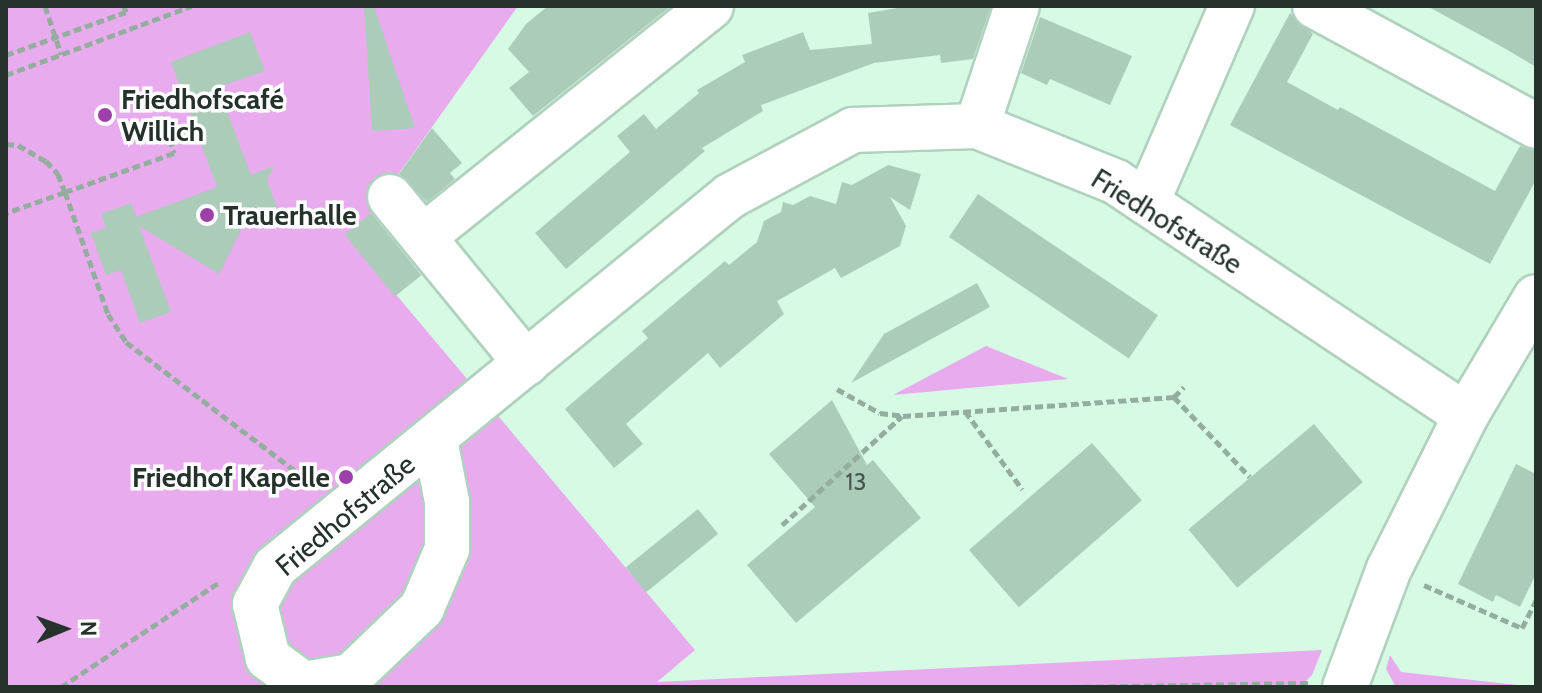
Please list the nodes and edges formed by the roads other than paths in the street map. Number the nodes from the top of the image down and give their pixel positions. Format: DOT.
graph roads {
  1 [pos="711,6"];
  2 [pos="1017,6"];
  3 [pos="1232,6"];
  4 [pos="1315,6"];
  5 [pos="977,126"];
  6 [pos="1536,126"];
  7 [pos="390,197"];
  8 [pos="1147,202"];
  9 [pos="423,237"];
  10 [pos="1536,297"];
  11 [pos="526,363"];
  12 [pos="1466,415"];
  13 [pos="435,440"];
  14 [pos="1345,686"];
  1 -- 9 [label="street"];
  2 -- 5 [label="street"];
  3 -- 8 [label="street"];
  4 -- 6 [label="street"];
  5 -- 8 [label="street, Friedhofstraße"];
  5 -- 11 [label="street, Friedhofstraße"];
  7 -- 9 [label="street"];
  8 -- 12 [label="street, Friedhofstraße"];
  9 -- 11 [label="street"];
  10 -- 12 [label="street"];
  11 -- 13 [label="street, Friedhofstraße"];
  12 -- 14 [label="street"];
  13 -- 13 [label="street, Friedhofstraße"];
}
